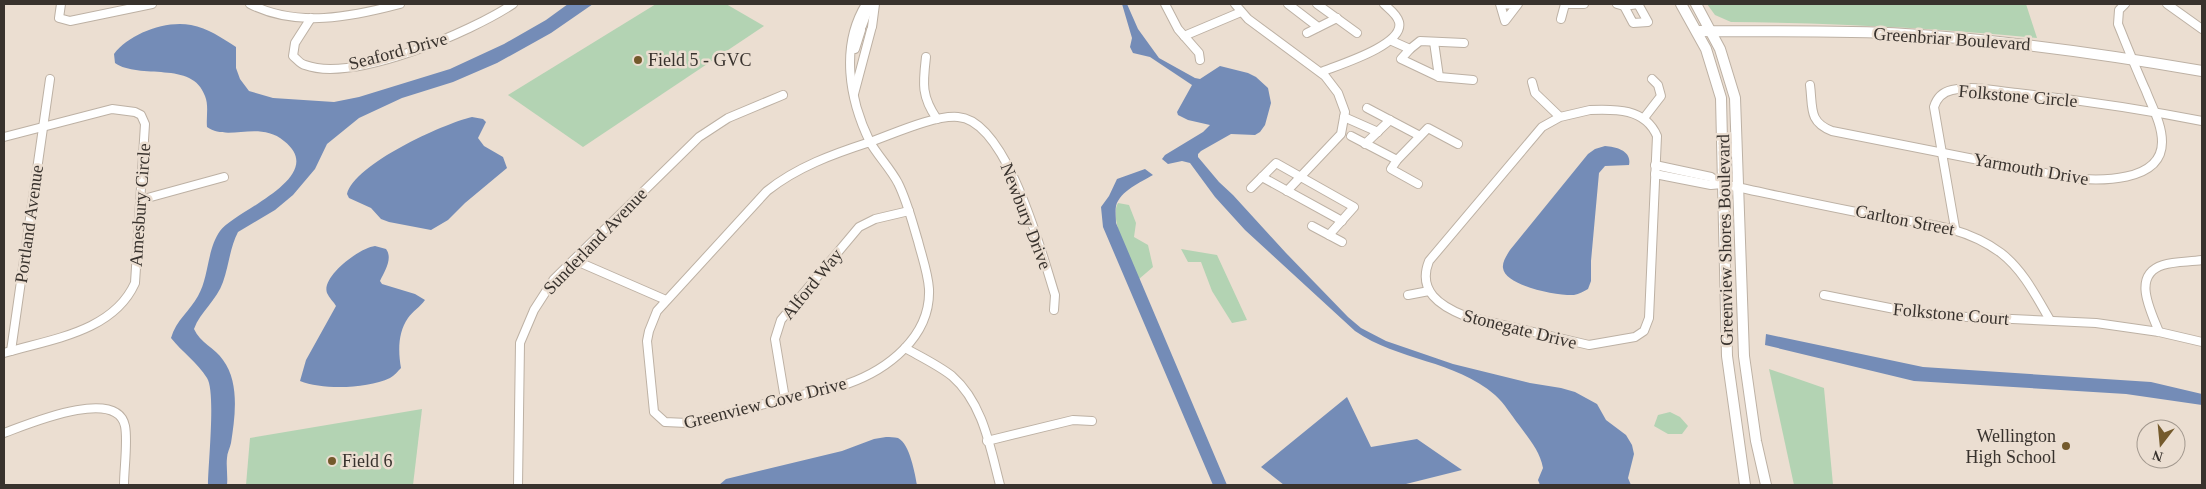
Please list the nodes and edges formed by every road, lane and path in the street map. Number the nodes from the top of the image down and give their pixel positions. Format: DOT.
graph roads {
  1 [pos="61,4"];
  2 [pos="152,4"];
  3 [pos="250,4"];
  4 [pos="400,4"];
  5 [pos="513,4"];
  6 [pos="868,4"];
  7 [pos="875,4"];
  8 [pos="1165,4"];
  9 [pos="1235,4"];
  10 [pos="1288,4"];
  11 [pos="1317,4"];
  12 [pos="1384,4"];
  13 [pos="1567,4"];
  14 [pos="1584,4"];
  15 [pos="1681,4"];
  16 [pos="1696,4"];
  17 [pos="2125,4"];
  18 [pos="2166,4"];
  19 [pos="1240,12"];
  20 [pos="311,18"];
  21 [pos="1336,18"];
  22 [pos="1561,19"];
  23 [pos="1318,27"];
  24 [pos="2202,28"];
  25 [pos="1700,32"];
  26 [pos="1714,32"];
  27 [pos="1307,33"];
  28 [pos="1356,33"];
  29 [pos="1184,36"];
  30 [pos="1392,41"];
  31 [pos="1434,42"];
  32 [pos="1464,43"];
  33 [pos="1410,49"];
  34 [pos="926,57"];
  35 [pos="2133,59"];
  36 [pos="1200,60"];
  37 [pos="851,62"];
  38 [pos="1321,72"];
  39 [pos="2202,72"];
  40 [pos="1439,77"];
  41 [pos="1652,79"];
  42 [pos="50,80"];
  43 [pos="1472,80"];
  44 [pos="1532,82"];
  45 [pos="1810,85"];
  46 [pos="854,94"];
  47 [pos="784,95"];
  48 [pos="1367,108"];
  49 [pos="2154,112"];
  50 [pos="1559,116"];
  51 [pos="1344,117"];
  52 [pos="1644,118"];
  53 [pos="937,119"];
  54 [pos="1390,120"];
  55 [pos="2202,120"];
  56 [pos="43,126"];
  57 [pos="1378,132"];
  58 [pos="4,136"];
  59 [pos="1351,136"];
  60 [pos="1420,136"];
  61 [pos="870,142"];
  62 [pos="1365,144"];
  63 [pos="1458,144"];
  64 [pos="1942,153"];
  65 [pos="1397,160"];
  66 [pos="1655,170"];
  67 [pos="224,176"];
  68 [pos="1262,177"];
  69 [pos="1300,177"];
  70 [pos="1418,184"];
  71 [pos="1722,184"];
  72 [pos="1739,187"];
  73 [pos="1251,188"];
  74 [pos="1287,191"];
  75 [pos="140,200"];
  76 [pos="909,211"];
  77 [pos="1342,221"];
  78 [pos="1312,226"];
  79 [pos="1955,228"];
  80 [pos="1329,235"];
  81 [pos="1342,242"];
  82 [pos="574,260"];
  83 [pos="2202,260"];
  84 [pos="1429,291"];
  85 [pos="1408,295"];
  86 [pos="1824,295"];
  87 [pos="666,300"];
  88 [pos="1054,310"];
  89 [pos="2050,320"];
  90 [pos="2159,332"];
  91 [pos="2202,342"];
  92 [pos="906,348"];
  93 [pos="7,352"];
  94 [pos="785,399"];
  95 [pos="1092,421"];
  96 [pos="4,433"];
  97 [pos="987,441"];
  98 [pos="124,485"];
  99 [pos="518,485"];
  100 [pos="1000,485"];
  101 [pos="1745,485"];
  102 [pos="1766,485"];
  1 -- 2 [label="street"];
  3 -- 20 [label="street"];
  4 -- 20 [label="street"];
  5 -- 20 [label="street, Seaford Drive"];
  6 -- 37 [label="street, Greenview Cove Drive"];
  6 -- 37 [label="street, Greenview Cove Drive"];
  7 -- 46 [label="street, Greenview Cove Drive"];
  8 -- 29 [label="street"];
  9 -- 19 [label="street"];
  10 -- 23 [label="street"];
  11 -- 21 [label="street"];
  12 -- 30 [label="street"];
  13 -- 14 [label="street"];
  13 -- 22 [label="street"];
  15 -- 25 [label="street, Greenview Shores Boulevard"];
  16 -- 26 [label="street, Greenview Shores Boulevard"];
  17 -- 35 [label="street, Yarmouth Drive"];
  18 -- 24 [label="street"];
  19 -- 29 [label="street"];
  19 -- 38 [label="street"];
  21 -- 23 [label="street"];
  21 -- 28 [label="street"];
  23 -- 27 [label="street"];
  25 -- 26 [label="street, Greenbriar Boulevard"];
  25 -- 71 [label="street, Greenview Shores Boulevard"];
  26 -- 35 [label="street, Greenbriar Boulevard"];
  26 -- 72 [label="street, Greenview Shores Boulevard"];
  29 -- 36 [label="street"];
  30 -- 33 [label="street"];
  30 -- 38 [label="street"];
  31 -- 32 [label="street"];
  31 -- 33 [label="street"];
  31 -- 40 [label="street"];
  33 -- 40 [label="street"];
  34 -- 53 [label="street"];
  35 -- 39 [label="street, Greenbriar Boulevard"];
  35 -- 49 [label="street, Yarmouth Drive"];
  37 -- 46 [label="street, Greenview Cove Drive"];
  38 -- 51 [label="street"];
  40 -- 43 [label="street"];
  41 -- 52 [label="street"];
  42 -- 56 [label="street, Portland Avenue"];
  44 -- 50 [label="street"];
  45 -- 64 [label="street, Yarmouth Drive"];
  46 -- 61 [label="street, Greenview Cove Drive"];
  47 -- 82 [label="street, Sunderland Avenue"];
  48 -- 54 [label="street"];
  49 -- 55 [label="street, Folkstone Circle"];
  49 -- 64 [label="street, Yarmouth Drive"];
  49 -- 64 [label="street, Folkstone Circle"];
  50 -- 52 [label="street"];
  50 -- 84 [label="street"];
  51 -- 57 [label="street"];
  51 -- 69 [label="street"];
  52 -- 66 [label="street, Stonegate Drive"];
  53 -- 61 [label="street, Newbury Drive"];
  53 -- 88 [label="street, Newbury Drive"];
  54 -- 57 [label="street"];
  54 -- 60 [label="street"];
  56 -- 58 [label="street, Amesbury Circle"];
  56 -- 75 [label="street, Amesbury Circle"];
  56 -- 93 [label="street, Portland Avenue"];
  57 -- 62 [label="street"];
  59 -- 62 [label="street"];
  60 -- 63 [label="street"];
  60 -- 65 [label="street"];
  61 -- 76 [label="street, Greenview Cove Drive"];
  61 -- 87 [label="street, Greenview Cove Drive"];
  62 -- 65 [label="street"];
  64 -- 79 [label="street, Folkstone Circle"];
  65 -- 70 [label="street"];
  66 -- 71 [label="street"];
  66 -- 84 [label="street, Stonegate Drive"];
  67 -- 75 [label="street"];
  68 -- 69 [label="street"];
  68 -- 73 [label="street"];
  68 -- 74 [label="street"];
  69 -- 74 [label="street"];
  69 -- 77 [label="street"];
  71 -- 72 [label="street, Carlton Street"];
  71 -- 101 [label="street, Greenview Shores Boulevard"];
  72 -- 79 [label="street, Carlton Street"];
  72 -- 102 [label="street, Greenview Shores Boulevard"];
  74 -- 77 [label="street"];
  75 -- 93 [label="street, Amesbury Circle"];
  76 -- 92 [label="street, Greenview Cove Drive"];
  76 -- 94 [label="street, Alford Way"];
  77 -- 80 [label="street"];
  78 -- 80 [label="street"];
  79 -- 89 [label="street, Carlton Street"];
  80 -- 81 [label="street"];
  82 -- 87 [label="street"];
  82 -- 99 [label="street, Sunderland Avenue"];
  83 -- 90 [label="street"];
  84 -- 85 [label="street"];
  86 -- 89 [label="street, Folkstone Court"];
  87 -- 94 [label="street, Greenview Cove Drive"];
  89 -- 90 [label="street"];
  90 -- 91 [label="street"];
  92 -- 94 [label="street, Greenview Cove Drive"];
  92 -- 97 [label="street"];
  95 -- 97 [label="street"];
  96 -- 98 [label="street"];
  97 -- 100 [label="street"];
}
